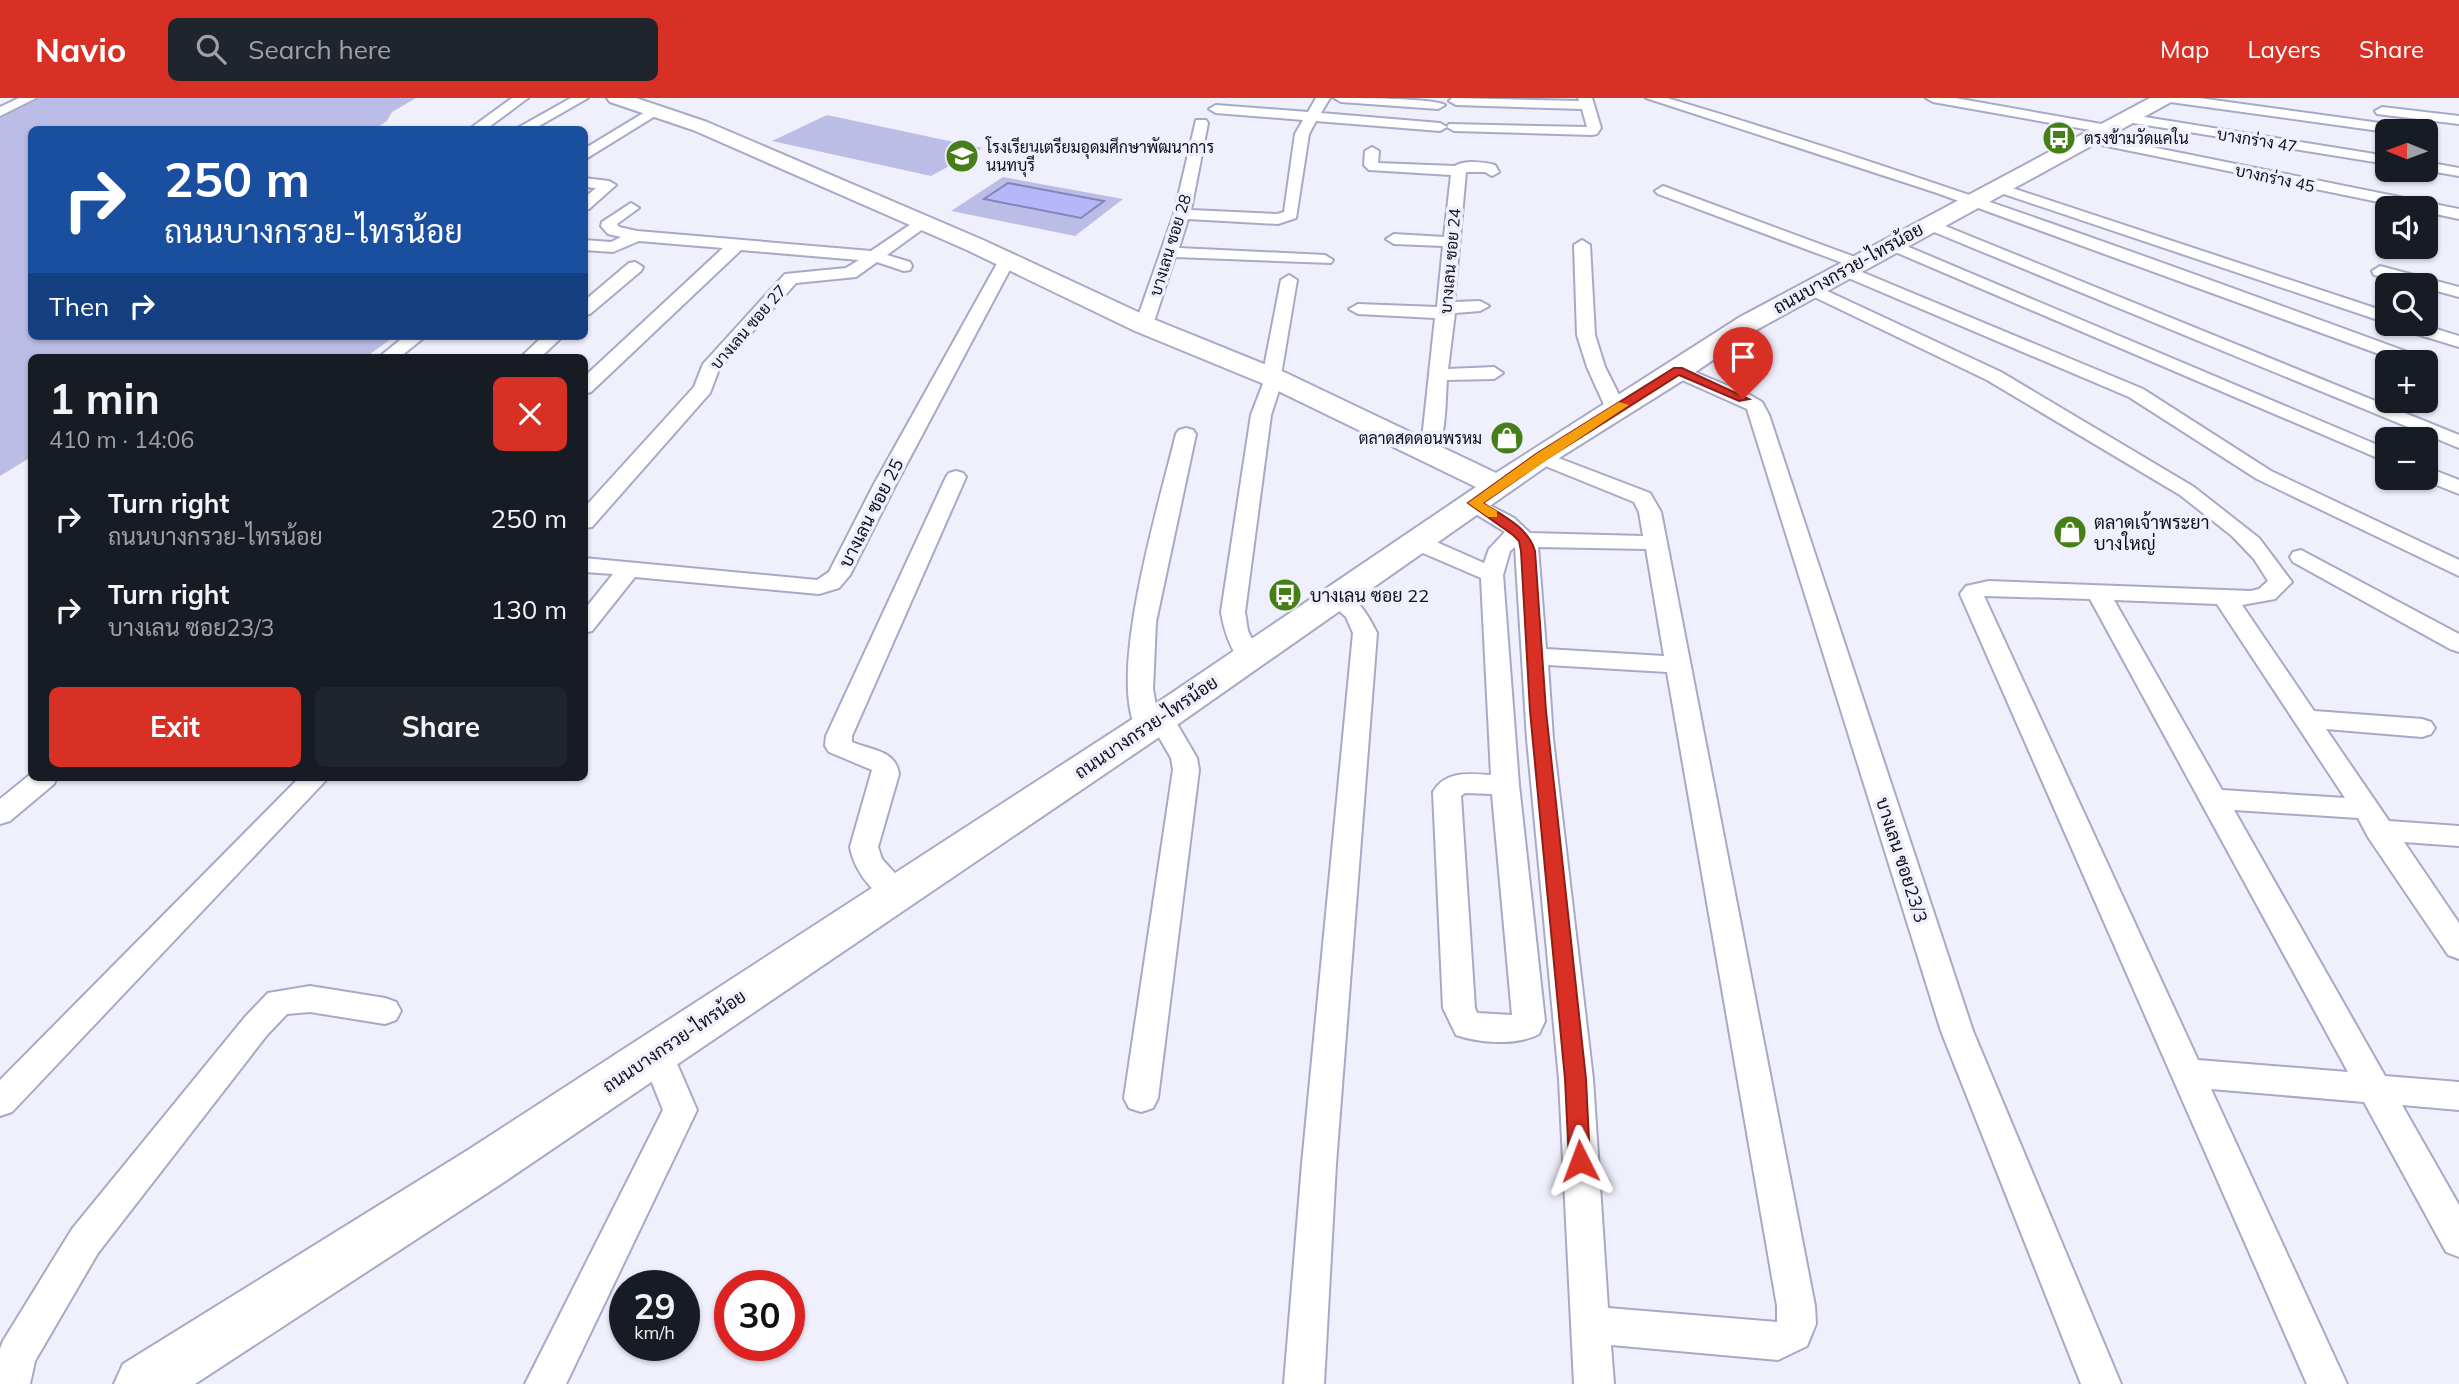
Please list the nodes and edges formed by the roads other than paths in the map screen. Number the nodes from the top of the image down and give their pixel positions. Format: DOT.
graph roads {
  1 [pos="29,98"];
  2 [pos="521,98"];
  3 [pos="581,98"];
  4 [pos="617,98"];
  5 [pos="1323,98"];
  6 [pos="1341,98"];
  7 [pos="1653,98"];
  8 [pos="1933,98"];
  9 [pos="2164,98"];
  10 [pos="2169,98"];
  11 [pos="2266,98"];
  12 [pos="2280,99"];
  13 [pos="1456,101"];
  14 [pos="1586,102"];
  15 [pos="1438,105"];
  16 [pos="1216,109"];
  17 [pos="2370,109"];
  18 [pos="654,110"];
  19 [pos="0,112"];
  20 [pos="1311,117"];
  21 [pos="2126,118"];
  22 [pos="2459,120"];
  23 [pos="1201,123"];
  24 [pos="481,126"];
  25 [pos="528,126"];
  26 [pos="2375,126"];
  27 [pos="2100,134"];
  28 [pos="1373,151"];
  29 [pos="588,153"];
  30 [pos="2375,160"];
  31 [pos="2438,168"];
  32 [pos="1459,171"];
  33 [pos="1492,172"];
  34 [pos="2459,172"];
  35 [pos="588,182"];
  36 [pos="1997,187"];
  37 [pos="1663,191"];
  38 [pos="1974,200"];
  39 [pos="588,203"];
  40 [pos="632,208"];
  41 [pos="1182,214"];
  42 [pos="2459,214"];
  43 [pos="923,223"];
  44 [pos="1928,224"];
  45 [pos="637,236"];
  46 [pos="1394,239"];
  47 [pos="1296,242"];
  48 [pos="1451,242"];
  49 [pos="588,245"];
  50 [pos="1582,245"];
  51 [pos="1892,245"];
  52 [pos="735,246"];
  53 [pos="1171,252"];
  54 [pos="874,256"];
  55 [pos="1280,257"];
  56 [pos="1007,260"];
  57 [pos="1325,260"];
  58 [pos="1851,266"];
  59 [pos="635,267"];
  60 [pos="904,267"];
  61 [pos="2380,271"];
  62 [pos="1289,280"];
  63 [pos="1811,288"];
  64 [pos="2459,292"];
  65 [pos="1480,306"];
  66 [pos="588,307"];
  67 [pos="1359,309"];
  68 [pos="1446,311"];
  69 [pos="2375,314"];
  70 [pos="1144,325"];
  71 [pos="2438,335"];
  72 [pos="411,340"];
  73 [pos="549,340"];
  74 [pos="2459,342"];
  75 [pos="2384,350"];
  76 [pos="392,354"];
  77 [pos="533,354"];
  78 [pos="1678,371"];
  79 [pos="1494,373"];
  80 [pos="1439,375"];
  81 [pos="1273,378"];
  82 [pos="588,384"];
  83 [pos="1616,409"];
  84 [pos="1186,434"];
  85 [pos="2459,442"];
  86 [pos="2375,451"];
  87 [pos="1427,452"];
  88 [pos="1540,457"];
  89 [pos="956,477"];
  90 [pos="2438,478"];
  91 [pos="2459,488"];
  92 [pos="1487,494"];
  93 [pos="588,518"];
  94 [pos="1522,536"];
  95 [pos="1417,542"];
  96 [pos="1656,543"];
  97 [pos="2301,557"];
  98 [pos="588,565"];
  99 [pos="628,569"];
  100 [pos="2459,569"];
  101 [pos="1492,575"];
  102 [pos="2099,594"];
  103 [pos="1336,597"];
  104 [pos="2226,598"];
  105 [pos="588,621"];
  106 [pos="2457,644"];
  107 [pos="1533,656"];
  108 [pos="1249,657"];
  109 [pos="1679,665"];
  110 [pos="2308,719"];
  111 [pos="1154,722"];
  112 [pos="2423,728"];
  113 [pos="39,781"];
  114 [pos="312,781"];
  115 [pos="1505,785"];
  116 [pos="2212,799"];
  117 [pos="0,814"];
  118 [pos="2372,819"];
  119 [pos="2459,836"];
  120 [pos="897,892"];
  121 [pos="2459,947"];
  122 [pos="385,1011"];
  123 [pos="656,1053"];
  124 [pos="2188,1073"];
  125 [pos="2372,1088"];
  126 [pos="2459,1096"];
  127 [pos="1141,1098"];
  128 [pos="0,1101"];
  129 [pos="2459,1240"];
  130 [pos="1589,1325"];
  131 [pos="10,1384"];
  132 [pos="143,1384"];
  133 [pos="545,1384"];
  134 [pos="1304,1384"];
  135 [pos="1594,1384"];
  136 [pos="2101,1384"];
  137 [pos="2328,1384"];
  1 -- 19 [label="street"];
  2 -- 24 [label="street"];
  3 -- 25 [label="street"];
  4 -- 18 [label="main road"];
  5 -- 20 [label="street"];
  6 -- 15 [label="street"];
  7 -- 38 [label="street"];
  8 -- 27 [label="street, บางกร่าง 45"];
  9 -- 21 [label="main road, ถนนบางกรวย-ไทรน้อย"];
  10 -- 26 [label="street"];
  11 -- 12 [label="street"];
  13 -- 14 [label="street"];
  14 -- 20 [label="street"];
  16 -- 20 [label="street"];
  17 -- 22 [label="street"];
  18 -- 29 [label="street"];
  18 -- 43 [label="main road"];
  20 -- 41 [label="street"];
  21 -- 27 [label="main road, ถนนบางกรวย-ไทรน้อย"];
  21 -- 30 [label="street, บางกร่าง 47"];
  23 -- 41 [label="street, บางเลน ซอย 28"];
  27 -- 36 [label="main road, ถนนบางกรวย-ไทรน้อย"];
  27 -- 42 [label="street, บางกร่าง 45"];
  28 -- 32 [label="street"];
  31 -- 34 [label="street"];
  32 -- 33 [label="street"];
  32 -- 48 [label="street, บางเลน ซอย 24"];
  35 -- 39 [label="street"];
  36 -- 38 [label="main road, ถนนบางกรวย-ไทรน้อย"];
  36 -- 69 [label="street"];
  37 -- 58 [label="street"];
  38 -- 44 [label="main road, ถนนบางกรวย-ไทรน้อย"];
  38 -- 75 [label="street"];
  40 -- 45 [label="street"];
  41 -- 53 [label="street, บางเลน ซอย 28"];
  43 -- 54 [label="street, บางเลน ซอย 27"];
  43 -- 56 [label="main road"];
  44 -- 51 [label="main road, ถนนบางกรวย-ไทรน้อย"];
  44 -- 85 [label="street"];
  45 -- 49 [label="street"];
  45 -- 52 [label="street"];
  46 -- 48 [label="street"];
  47 -- 55 [label="street"];
  48 -- 68 [label="street, บางเลน ซอย 24"];
  50 -- 83 [label="street"];
  51 -- 58 [label="main road, ถนนบางกรวย-ไทรน้อย"];
  51 -- 86 [label="street"];
  52 -- 54 [label="street"];
  52 -- 82 [label="street"];
  53 -- 55 [label="street"];
  53 -- 70 [label="street, บางเลน ซอย 28"];
  54 -- 60 [label="street"];
  54 -- 93 [label="street, บางเลน ซอย 27"];
  55 -- 57 [label="street"];
  56 -- 70 [label="main road"];
  56 -- 99 [label="street, บางเลน ซอย 25"];
  58 -- 63 [label="main road, ถนนบางกรวย-ไทรน้อย"];
  58 -- 100 [label="street"];
  59 -- 66 [label="street"];
  61 -- 64 [label="street"];
  62 -- 81 [label="street"];
  63 -- 78 [label="main road, ถนนบางกรวย-ไทรน้อย"];
  63 -- 104 [label="street"];
  65 -- 68 [label="street"];
  67 -- 68 [label="street"];
  68 -- 80 [label="street, บางเลน ซอย 24"];
  70 -- 81 [label="main road"];
  71 -- 74 [label="street"];
  72 -- 76 [label="street"];
  73 -- 77 [label="street"];
  78 -- 83 [label="main road, ถนนบางกรวย-ไทรน้อย"];
  78 -- 136 [label="street, บางเลน ซอย23/3"];
  79 -- 80 [label="street"];
  80 -- 87 [label="street, บางเลน ซอย 24"];
  81 -- 87 [label="main road"];
  81 -- 108 [label="street"];
  83 -- 88 [label="main road, ถนนบางกรวย-ไทรน้อย"];
  84 -- 111 [label="street"];
  87 -- 92 [label="main road"];
  88 -- 92 [label="main road, ถนนบางกรวย-ไทรน้อย"];
  88 -- 96 [label="street"];
  89 -- 120 [label="street"];
  90 -- 91 [label="street"];
  92 -- 94 [label="street"];
  92 -- 95 [label="main road, ถนนบางกรวย-ไทรน้อย"];
  94 -- 96 [label="street"];
  94 -- 101 [label="street"];
  94 -- 107 [label="street"];
  95 -- 101 [label="street"];
  95 -- 103 [label="main road, ถนนบางกรวย-ไทรน้อย"];
  96 -- 109 [label="street"];
  97 -- 106 [label="street"];
  98 -- 99 [label="street, บางเลน ซอย 25"];
  99 -- 105 [label="street"];
  101 -- 115 [label="street"];
  102 -- 104 [label="street"];
  102 -- 116 [label="street"];
  102 -- 124 [label="street"];
  103 -- 108 [label="main road, ถนนบางกรวย-ไทรน้อย"];
  103 -- 134 [label="street"];
  104 -- 110 [label="street"];
  107 -- 109 [label="street"];
  107 -- 130 [label="street"];
  108 -- 111 [label="main road, ถนนบางกรวย-ไทรน้อย"];
  109 -- 130 [label="street"];
  110 -- 112 [label="street"];
  110 -- 118 [label="street"];
  111 -- 120 [label="main road, ถนนบางกรวย-ไทรน้อย"];
  111 -- 127 [label="street"];
  113 -- 117 [label="street"];
  114 -- 128 [label="street"];
  115 -- 115 [label="street"];
  116 -- 118 [label="street"];
  116 -- 125 [label="street"];
  118 -- 119 [label="street"];
  118 -- 121 [label="street"];
  120 -- 123 [label="main road, ถนนบางกรวย-ไทรน้อย"];
  122 -- 131 [label="street"];
  123 -- 132 [label="main road, ถนนบางกรวย-ไทรน้อย"];
  123 -- 133 [label="street"];
  124 -- 125 [label="street"];
  124 -- 137 [label="street"];
  125 -- 126 [label="street"];
  125 -- 129 [label="street"];
  130 -- 135 [label="street"];
}
